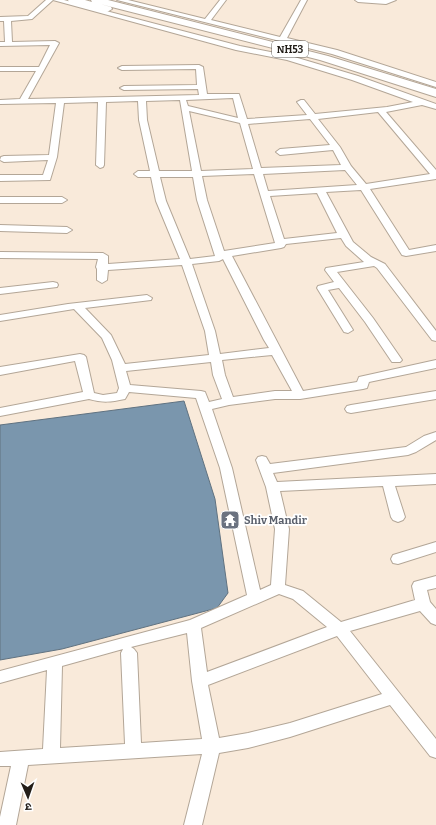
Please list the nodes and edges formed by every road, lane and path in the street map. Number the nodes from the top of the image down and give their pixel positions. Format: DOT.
graph roads {
  1 [pos="50,0"];
  2 [pos="56,0"];
  3 [pos="73,0"];
  4 [pos="96,0"];
  5 [pos="223,0"];
  6 [pos="304,0"];
  7 [pos="358,0"];
  8 [pos="393,0"];
  9 [pos="125,1"];
  10 [pos="138,15"];
  11 [pos="4,19"];
  12 [pos="151,20"];
  13 [pos="207,21"];
  14 [pos="282,40"];
  15 [pos="9,43"];
  16 [pos="0,44"];
  17 [pos="122,68"];
  18 [pos="0,69"];
  19 [pos="40,69"];
  20 [pos="436,85"];
  21 [pos="124,88"];
  22 [pos="201,88"];
  23 [pos="436,93"];
  24 [pos="203,97"];
  25 [pos="183,98"];
  26 [pos="142,99"];
  27 [pos="102,100"];
  28 [pos="60,101"];
  29 [pos="0,102"];
  30 [pos="22,102"];
  31 [pos="301,102"];
  32 [pos="423,102"];
  33 [pos="436,102"];
  34 [pos="436,107"];
  35 [pos="184,108"];
  36 [pos="380,110"];
  37 [pos="313,117"];
  38 [pos="244,122"];
  39 [pos="336,147"];
  40 [pos="280,152"];
  41 [pos="53,157"];
  42 [pos="1,161"];
  43 [pos="100,165"];
  44 [pos="347,167"];
  45 [pos="258,171"];
  46 [pos="138,174"];
  47 [pos="154,174"];
  48 [pos="197,174"];
  49 [pos="436,176"];
  50 [pos="0,178"];
  51 [pos="364,187"];
  52 [pos="321,191"];
  53 [pos="265,194"];
  54 [pos="0,200"];
  55 [pos="62,200"];
  56 [pos="0,228"];
  57 [pos="67,230"];
  58 [pos="344,235"];
  59 [pos="281,242"];
  60 [pos="436,248"];
  61 [pos="0,255"];
  62 [pos="223,255"];
  63 [pos="186,262"];
  64 [pos="375,263"];
  65 [pos="101,267"];
  66 [pos="102,280"];
  67 [pos="342,284"];
  68 [pos="53,285"];
  69 [pos="0,291"];
  70 [pos="147,298"];
  71 [pos="77,306"];
  72 [pos="0,318"];
  73 [pos="348,330"];
  74 [pos="436,338"];
  75 [pos="276,351"];
  76 [pos="215,358"];
  77 [pos="396,360"];
  78 [pos="436,364"];
  79 [pos="120,368"];
  80 [pos="0,371"];
  81 [pos="125,388"];
  82 [pos="300,395"];
  83 [pos="436,395"];
  84 [pos="89,396"];
  85 [pos="229,401"];
  86 [pos="205,407"];
  87 [pos="351,409"];
  88 [pos="0,412"];
  89 [pos="436,436"];
  90 [pos="436,479"];
  91 [pos="388,482"];
  92 [pos="272,487"];
  93 [pos="398,517"];
  94 [pos="436,547"];
  95 [pos="398,559"];
  96 [pos="436,582"];
  97 [pos="278,588"];
  98 [pos="255,598"];
  99 [pos="423,604"];
  100 [pos="436,619"];
  101 [pos="193,625"];
  102 [pos="339,628"];
  103 [pos="129,653"];
  104 [pos="55,661"];
  105 [pos="0,677"];
  106 [pos="200,681"];
  107 [pos="393,697"];
  108 [pos="212,747"];
  109 [pos="133,751"];
  110 [pos="436,751"];
  111 [pos="51,757"];
  112 [pos="21,758"];
  113 [pos="0,759"];
  114 [pos="7,825"];
  115 [pos="194,825"];
  1 -- 11 [label="street"];
  2 -- 10 [label="street"];
  3 -- 12 [label="highway, NH53"];
  4 -- 10 [label="highway, NH53"];
  5 -- 13 [label="street"];
  6 -- 14 [label="street"];
  7 -- 8 [label="street"];
  9 -- 10 [label="highway"];
  9 -- 13 [label="street"];
  10 -- 12 [label="highway"];
  10 -- 23 [label="highway, NH53"];
  10 -- 32 [label="street"];
  11 -- 15 [label="street"];
  12 -- 33 [label="highway, NH53"];
  13 -- 14 [label="street"];
  14 -- 20 [label="street"];
  15 -- 16 [label="street"];
  15 -- 19 [label="street"];
  17 -- 22 [label="street"];
  18 -- 19 [label="street"];
  19 -- 30 [label="street"];
  21 -- 22 [label="street"];
  22 -- 24 [label="street"];
  24 -- 25 [label="street"];
  24 -- 38 [label="street"];
  25 -- 26 [label="street"];
  25 -- 35 [label="street"];
  26 -- 27 [label="street"];
  26 -- 47 [label="street"];
  27 -- 28 [label="street"];
  27 -- 43 [label="street"];
  28 -- 30 [label="street"];
  28 -- 41 [label="street"];
  29 -- 30 [label="street"];
  31 -- 37 [label="street"];
  32 -- 34 [label="street"];
  32 -- 36 [label="street"];
  35 -- 38 [label="street"];
  35 -- 48 [label="street"];
  36 -- 37 [label="street"];
  36 -- 49 [label="street"];
  37 -- 38 [label="street"];
  37 -- 39 [label="street"];
  38 -- 45 [label="street"];
  39 -- 40 [label="street"];
  39 -- 44 [label="street"];
  41 -- 42 [label="street"];
  41 -- 50 [label="street"];
  44 -- 45 [label="street"];
  44 -- 51 [label="street"];
  45 -- 48 [label="street"];
  45 -- 53 [label="street"];
  46 -- 47 [label="street"];
  47 -- 48 [label="street"];
  47 -- 63 [label="street"];
  48 -- 62 [label="street"];
  49 -- 51 [label="street"];
  51 -- 52 [label="street"];
  51 -- 60 [label="street"];
  52 -- 53 [label="street"];
  52 -- 58 [label="street"];
  53 -- 59 [label="street"];
  54 -- 55 [label="street"];
  56 -- 57 [label="street"];
  58 -- 59 [label="street"];
  58 -- 64 [label="street"];
  59 -- 62 [label="street"];
  61 -- 65 [label="street"];
  62 -- 63 [label="street"];
  62 -- 75 [label="street"];
  63 -- 65 [label="street"];
  63 -- 76 [label="street"];
  64 -- 67 [label="street"];
  64 -- 74 [label="street"];
  65 -- 66 [label="street"];
  67 -- 73 [label="street"];
  67 -- 77 [label="street"];
  68 -- 69 [label="street"];
  70 -- 71 [label="street"];
  71 -- 72 [label="street"];
  71 -- 79 [label="street"];
  75 -- 76 [label="street"];
  75 -- 82 [label="street"];
  76 -- 79 [label="street"];
  76 -- 85 [label="street"];
  78 -- 82 [label="street"];
  79 -- 81 [label="street"];
  80 -- 84 [label="street"];
  81 -- 84 [label="street"];
  81 -- 86 [label="street"];
  82 -- 85 [label="street"];
  83 -- 87 [label="street"];
  84 -- 88 [label="street"];
  85 -- 86 [label="street"];
  86 -- 98 [label="street"];
  89 -- 92 [label="street"];
  90 -- 91 [label="street"];
  91 -- 92 [label="street"];
  91 -- 93 [label="street"];
  92 -- 97 [label="street"];
  94 -- 95 [label="street"];
  96 -- 99 [label="street"];
  97 -- 98 [label="street"];
  97 -- 102 [label="street"];
  98 -- 101 [label="street"];
  99 -- 100 [label="street"];
  99 -- 102 [label="street"];
  101 -- 104 [label="street"];
  101 -- 106 [label="street"];
  102 -- 106 [label="street"];
  102 -- 107 [label="street"];
  103 -- 109 [label="street"];
  104 -- 105 [label="street"];
  104 -- 111 [label="street"];
  106 -- 108 [label="street"];
  107 -- 108 [label="street"];
  107 -- 110 [label="street"];
  108 -- 109 [label="street"];
  108 -- 115 [label="street"];
  109 -- 111 [label="street"];
  111 -- 112 [label="street"];
  112 -- 113 [label="street"];
  112 -- 114 [label="street"];
}
